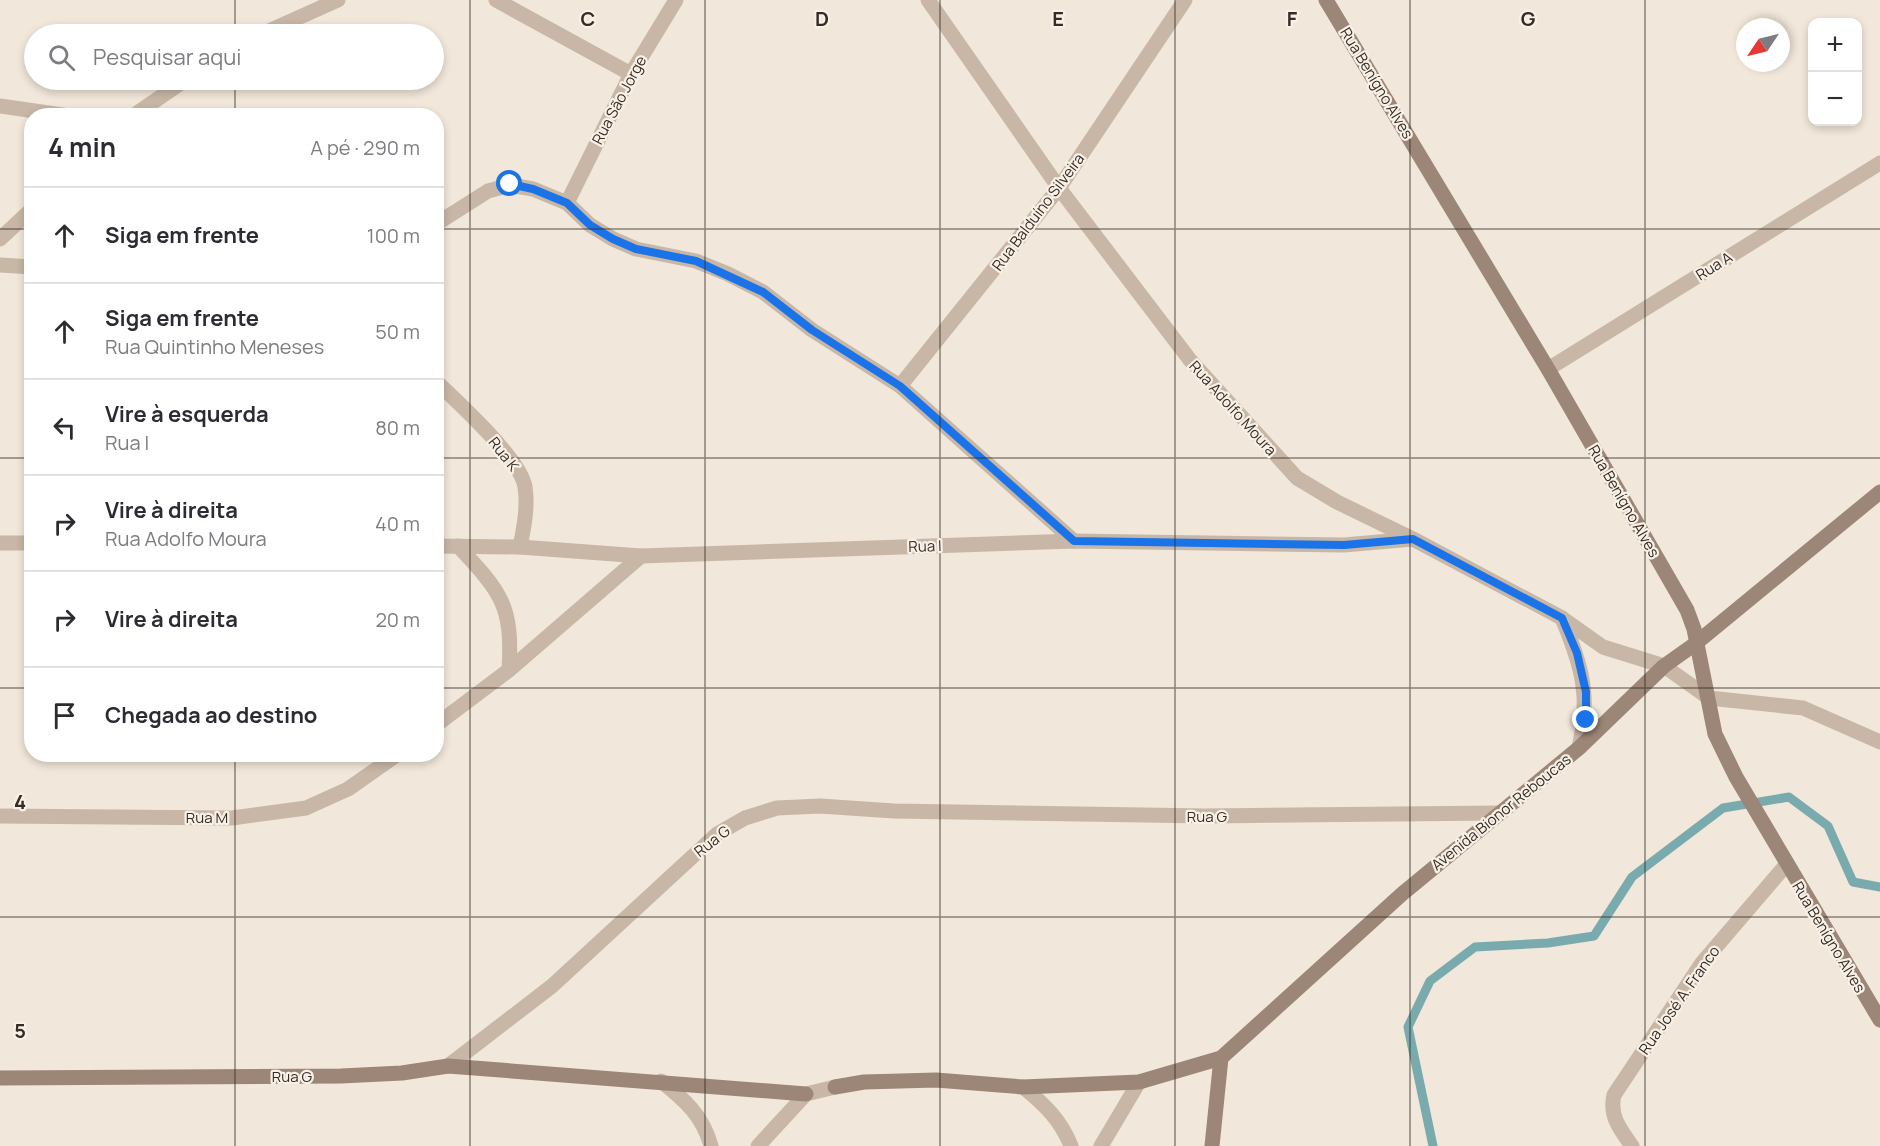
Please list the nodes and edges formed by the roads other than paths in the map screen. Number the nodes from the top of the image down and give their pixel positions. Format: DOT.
graph roads {
  1 [pos="338,0"];
  2 [pos="496,0"];
  3 [pos="676,0"];
  4 [pos="928,0"];
  5 [pos="1185,0"];
  6 [pos="1326,0"];
  7 [pos="284,24"];
  8 [pos="631,74"];
  9 [pos="171,90"];
  10 [pos="0,106"];
  11 [pos="145,108"];
  12 [pos="24,109"];
  13 [pos="1880,163"];
  14 [pos="1059,188"];
  15 [pos="567,203"];
  16 [pos="24,217"];
  17 [pos="444,219"];
  18 [pos="0,240"];
  19 [pos="0,265"];
  20 [pos="24,266"];
  21 [pos="1548,369"];
  22 [pos="900,386"];
  23 [pos="444,389"];
  24 [pos="1880,492"];
  25 [pos="1413,539"];
  26 [pos="1074,541"];
  27 [pos="0,543"];
  28 [pos="24,543"];
  29 [pos="444,546"];
  30 [pos="458,546"];
  31 [pos="520,547"];
  32 [pos="641,556"];
  33 [pos="1562,618"];
  34 [pos="1695,644"];
  35 [pos="1664,666"];
  36 [pos="509,670"];
  37 [pos="1709,698"];
  38 [pos="444,719"];
  39 [pos="1880,742"];
  40 [pos="1579,748"];
  41 [pos="387,762"];
  42 [pos="1498,813"];
  43 [pos="0,816"];
  44 [pos="1786,865"];
  45 [pos="1880,1020"];
  46 [pos="1221,1058"];
  47 [pos="448,1066"];
  48 [pos="0,1078"];
  49 [pos="661,1081"];
  50 [pos="1139,1082"];
  51 [pos="1023,1087"];
  52 [pos="806,1094"];
  53 [pos="711,1146"];
  54 [pos="758,1146"];
  55 [pos="1071,1146"];
  56 [pos="1101,1146"];
  57 [pos="1212,1146"];
  58 [pos="1632,1146"];
  1 -- 7 [label="street"];
  2 -- 8 [label="street"];
  3 -- 8 [label="street, Rua São Jorge"];
  4 -- 14 [label="street, Rua Adolfo Moura"];
  5 -- 14 [label="street, Rua Balduíno Silveira"];
  6 -- 21 [label="street, Rua Benígno Alves"];
  8 -- 15 [label="street, Rua São Jorge"];
  9 -- 11 [label="street"];
  10 -- 12 [label="street"];
  13 -- 21 [label="street, Rua A"];
  14 -- 22 [label="street, Rua Balduíno Silveira"];
  14 -- 25 [label="street, Rua Adolfo Moura"];
  15 -- 17 [label="street"];
  15 -- 22 [label="street"];
  16 -- 18 [label="street"];
  19 -- 20 [label="street"];
  21 -- 34 [label="street, Rua Benígno Alves"];
  22 -- 26 [label="street"];
  23 -- 31 [label="street, Rua K"];
  24 -- 34 [label="street, Avenida Bionor Reboucas"];
  25 -- 26 [label="street, Rua I"];
  25 -- 33 [label="street, Rua Adolfo Moura"];
  26 -- 32 [label="street, Rua I"];
  27 -- 28 [label="street"];
  29 -- 30 [label="street, Rua I"];
  30 -- 31 [label="street, Rua I"];
  30 -- 36 [label="street"];
  31 -- 32 [label="street, Rua I"];
  32 -- 36 [label="street"];
  33 -- 35 [label="street, Rua Adolfo Moura"];
  33 -- 40 [label="street"];
  34 -- 35 [label="street, Avenida Bionor Reboucas"];
  34 -- 37 [label="street, Rua Benígno Alves"];
  35 -- 37 [label="street, Rua Adolfo Moura"];
  35 -- 40 [label="street, Avenida Bionor Reboucas"];
  36 -- 38 [label="street"];
  37 -- 39 [label="street"];
  37 -- 44 [label="street, Rua Benígno Alves"];
  40 -- 42 [label="street, Avenida Bionor Reboucas"];
  41 -- 43 [label="street, Rua M"];
  42 -- 46 [label="street, Avenida Bionor Reboucas"];
  42 -- 47 [label="street, Rua G"];
  44 -- 45 [label="street, Rua Benígno Alves"];
  44 -- 58 [label="street, Rua José A. Franco"];
  46 -- 50 [label="street"];
  46 -- 57 [label="street"];
  47 -- 48 [label="street, Rua G"];
  47 -- 49 [label="street"];
  49 -- 52 [label="street"];
  49 -- 53 [label="street"];
  50 -- 51 [label="street"];
  50 -- 56 [label="street"];
  51 -- 52 [label="street"];
  51 -- 55 [label="street"];
  52 -- 54 [label="street"];
}
